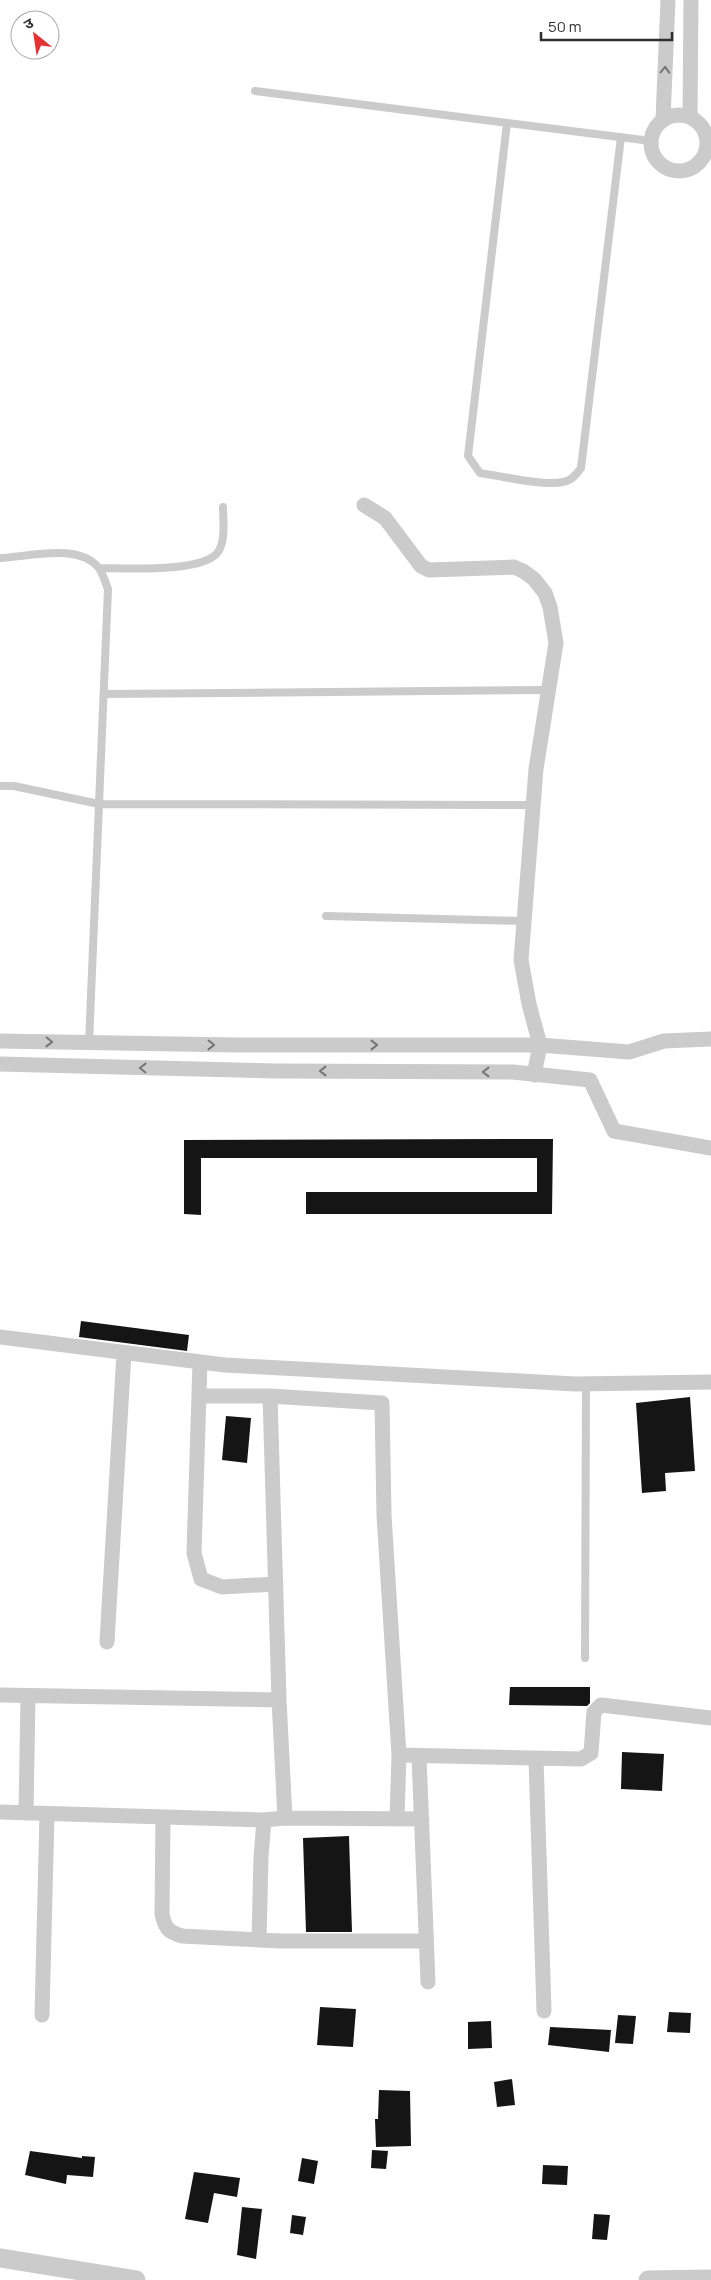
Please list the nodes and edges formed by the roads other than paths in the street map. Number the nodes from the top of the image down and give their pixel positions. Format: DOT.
graph roads {
  1 [pos="668,0"];
  2 [pos="691,0"];
  3 [pos="254,91"];
  4 [pos="690,116"];
  5 [pos="663,119"];
  6 [pos="507,123"];
  7 [pos="621,137"];
  8 [pos="709,139"];
  9 [pos="651,141"];
  10 [pos="708,157"];
  11 [pos="364,505"];
  12 [pos="223,507"];
  13 [pos="0,558"];
  14 [pos="99,568"];
  15 [pos="548,690"];
  16 [pos="104,694"];
  17 [pos="0,786"];
  18 [pos="99,804"];
  19 [pos="533,805"];
  20 [pos="326,916"];
  21 [pos="524,921"];
  22 [pos="711,1039"];
  23 [pos="0,1041"];
  24 [pos="89,1042"];
  25 [pos="540,1045"];
  26 [pos="0,1064"];
  27 [pos="534,1075"];
  28 [pos="711,1148"];
  29 [pos="0,1337"];
  30 [pos="124,1353"];
  31 [pos="200,1362"];
  32 [pos="711,1382"];
  33 [pos="586,1384"];
  34 [pos="199,1396"];
  35 [pos="270,1396"];
  36 [pos="276,1584"];
  37 [pos="107,1642"];
  38 [pos="585,1658"];
  39 [pos="0,1695"];
  40 [pos="28,1696"];
  41 [pos="279,1700"];
  42 [pos="711,1718"];
  43 [pos="399,1755"];
  44 [pos="419,1757"];
  45 [pos="536,1759"];
  46 [pos="0,1812"];
  47 [pos="26,1813"];
  48 [pos="47,1814"];
  49 [pos="163,1817"];
  50 [pos="285,1818"];
  51 [pos="397,1818"];
  52 [pos="422,1819"];
  53 [pos="264,1820"];
  54 [pos="259,1940"];
  55 [pos="426,1941"];
  56 [pos="428,1982"];
  57 [pos="544,2011"];
  58 [pos="42,2015"];
  59 [pos="0,2258"];
  60 [pos="711,2279"];
  61 [pos="136,2280"];
  62 [pos="648,2280"];
  5 -- 1 [label="street, one-way"];
  2 -- 4 [label="street"];
  3 -- 6 [label="lane"];
  4 -- 5 [label="street"];
  4 -- 8 [label="street"];
  5 -- 9 [label="street"];
  6 -- 7 [label="lane"];
  6 -- 7 [label="lane"];
  7 -- 9 [label="lane"];
  8 -- 10 [label="street"];
  9 -- 10 [label="street"];
  11 -- 15 [label="street"];
  12 -- 14 [label="lane"];
  13 -- 14 [label="lane"];
  14 -- 16 [label="lane"];
  15 -- 16 [label="lane"];
  15 -- 19 [label="street"];
  16 -- 18 [label="lane"];
  17 -- 18 [label="lane"];
  18 -- 19 [label="lane"];
  18 -- 24 [label="lane"];
  19 -- 21 [label="street"];
  20 -- 21 [label="lane"];
  21 -- 25 [label="street"];
  22 -- 25 [label="street"];
  23 -- 24 [label="street, one-way"];
  24 -- 25 [label="street, one-way"];
  25 -- 27 [label="street"];
  27 -- 26 [label="street, one-way"];
  27 -- 28 [label="street"];
  29 -- 30 [label="street"];
  30 -- 31 [label="street"];
  30 -- 37 [label="street"];
  31 -- 33 [label="street"];
  31 -- 34 [label="street"];
  32 -- 33 [label="street"];
  33 -- 38 [label="lane"];
  34 -- 35 [label="street"];
  34 -- 36 [label="street"];
  35 -- 36 [label="street"];
  35 -- 43 [label="street"];
  36 -- 41 [label="street"];
  39 -- 40 [label="street"];
  40 -- 41 [label="street"];
  40 -- 47 [label="street"];
  41 -- 50 [label="street"];
  42 -- 45 [label="street"];
  43 -- 44 [label="street"];
  43 -- 51 [label="street"];
  44 -- 45 [label="street"];
  44 -- 52 [label="street"];
  45 -- 57 [label="street"];
  46 -- 47 [label="street"];
  47 -- 48 [label="street"];
  48 -- 49 [label="street"];
  48 -- 58 [label="street"];
  49 -- 53 [label="street"];
  49 -- 54 [label="street"];
  50 -- 51 [label="street"];
  50 -- 53 [label="street"];
  51 -- 52 [label="street"];
  52 -- 55 [label="street"];
  53 -- 54 [label="street"];
  54 -- 55 [label="street"];
  55 -- 56 [label="street"];
  59 -- 61 [label="street"];
  60 -- 62 [label="street"];
}
